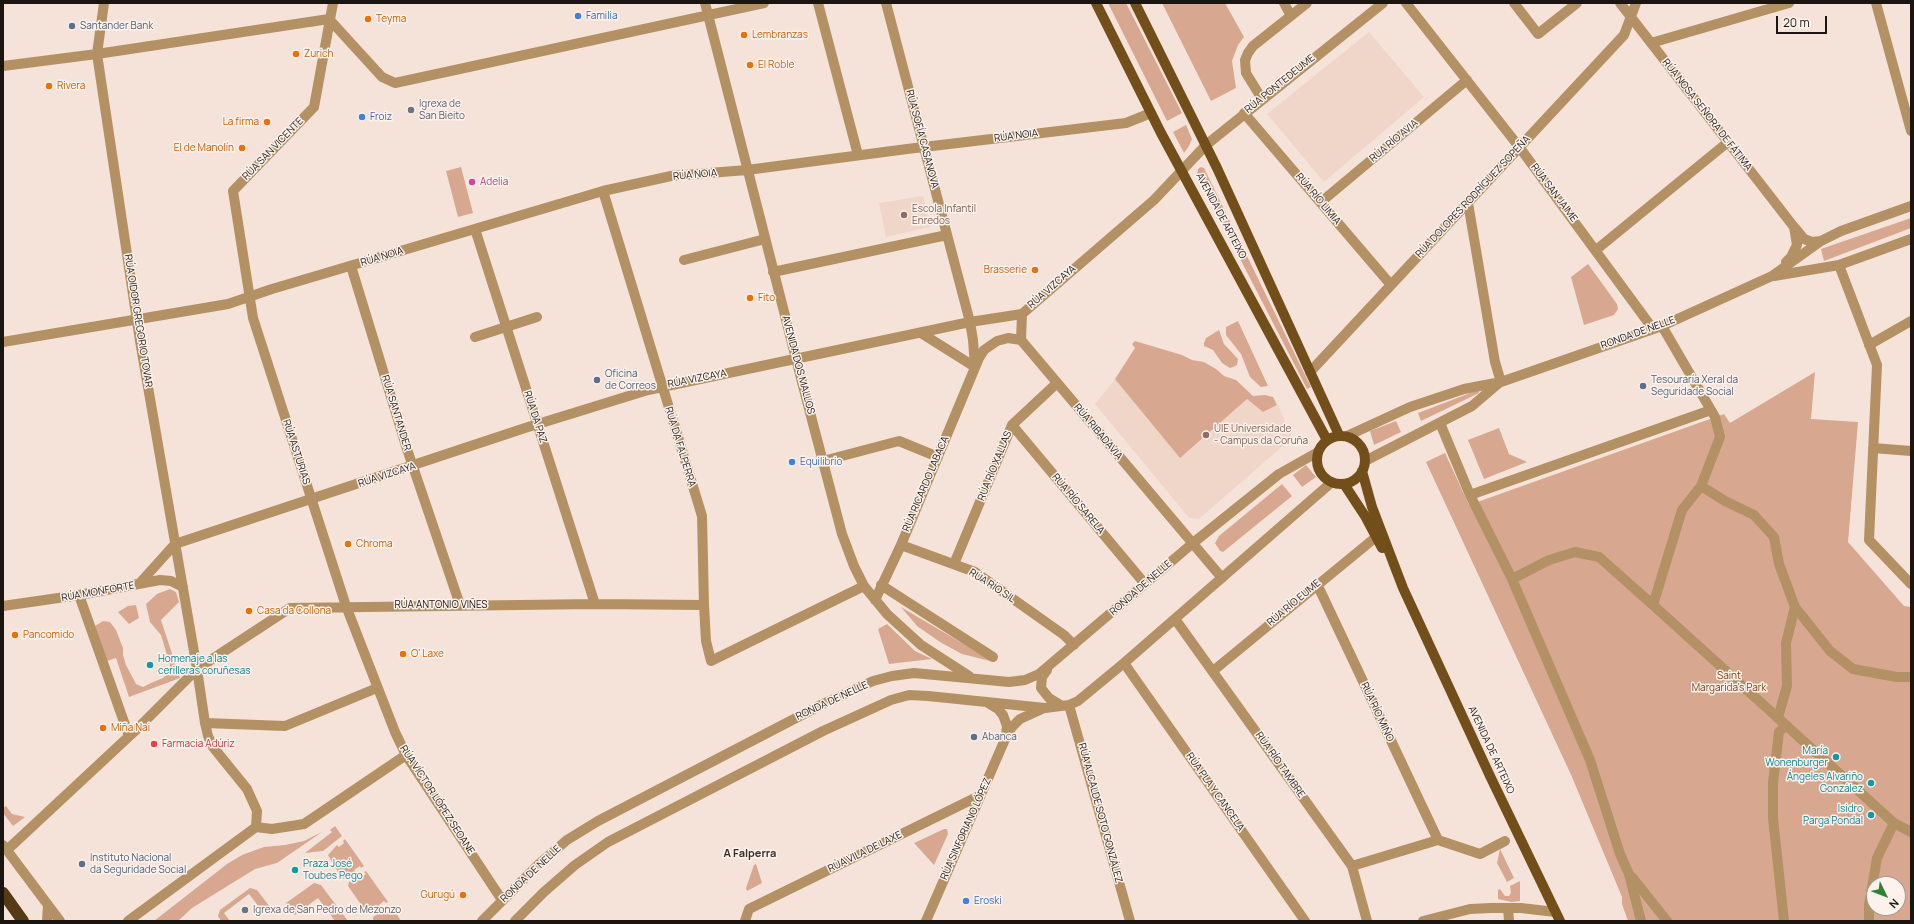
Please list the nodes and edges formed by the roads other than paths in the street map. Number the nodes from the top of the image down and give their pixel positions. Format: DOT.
graph roads {
  1 [pos="104,3"];
  2 [pos="333,3"];
  3 [pos="705,3"];
  4 [pos="764,3"];
  5 [pos="818,3"];
  6 [pos="886,3"];
  7 [pos="1096,3"];
  8 [pos="1135,3"];
  9 [pos="1284,3"];
  10 [pos="1307,3"];
  11 [pos="1382,3"];
  12 [pos="1406,3"];
  13 [pos="1514,3"];
  14 [pos="1577,3"];
  15 [pos="1620,3"];
  16 [pos="1636,3"];
  17 [pos="1789,3"];
  18 [pos="1876,3"];
  19 [pos="708,15"];
  20 [pos="1290,16"];
  21 [pos="1631,18"];
  22 [pos="330,19"];
  23 [pos="1651,43"];
  24 [pos="97,54"];
  25 [pos="3,66"];
  26 [pos="1466,80"];
  27 [pos="1262,98"];
  28 [pos="1151,113"];
  29 [pos="1244,113"];
  30 [pos="1911,132"];
  31 [pos="1728,142"];
  32 [pos="1206,145"];
  33 [pos="924,147"];
  34 [pos="1520,148"];
  35 [pos="858,155"];
  36 [pos="747,170"];
  37 [pos="1182,170"];
  38 [pos="603,191"];
  39 [pos="1320,202"];
  40 [pos="1468,203"];
  41 [pos="1910,205"];
  42 [pos="1794,226"];
  43 [pos="475,229"];
  44 [pos="947,235"];
  45 [pos="1911,239"];
  46 [pos="765,240"];
  47 [pos="1821,240"];
  48 [pos="1596,250"];
  49 [pos="684,260"];
  50 [pos="1839,265"];
  51 [pos="351,266"];
  52 [pos="773,272"];
  53 [pos="1772,276"];
  54 [pos="1391,285"];
  55 [pos="251,296"];
  56 [pos="1022,314"];
  57 [pos="537,317"];
  58 [pos="137,320"];
  59 [pos="1911,321"];
  60 [pos="970,322"];
  61 [pos="506,327"];
  62 [pos="1657,327"];
  63 [pos="921,333"];
  64 [pos="475,337"];
  65 [pos="1021,340"];
  66 [pos="3,342"];
  67 [pos="1869,345"];
  68 [pos="796,360"];
  69 [pos="975,367"];
  70 [pos="1310,372"];
  71 [pos="1501,382"];
  72 [pos="1057,383"];
  73 [pos="661,386"];
  74 [pos="1713,414"];
  75 [pos="1440,423"];
  76 [pos="537,424"];
  77 [pos="1012,425"];
  78 [pos="1343,436"];
  79 [pos="1327,440"];
  80 [pos="1872,448"];
  81 [pos="1911,451"];
  82 [pos="1318,452"];
  83 [pos="938,456"];
  84 [pos="823,461"];
  85 [pos="1365,461"];
  86 [pos="413,466"];
  87 [pos="1362,471"];
  88 [pos="1332,482"];
  89 [pos="1344,484"];
  90 [pos="1700,486"];
  91 [pos="1470,495"];
  92 [pos="312,500"];
  93 [pos="1376,537"];
  94 [pos="1193,543"];
  95 [pos="175,544"];
  96 [pos="900,545"];
  97 [pos="954,564"];
  98 [pos="1222,578"];
  99 [pos="1512,579"];
  100 [pos="139,584"];
  101 [pos="1145,584"];
  102 [pos="1317,584"];
  103 [pos="1911,584"];
  104 [pos="882,585"];
  105 [pos="864,586"];
  106 [pos="183,587"];
  107 [pos="1403,588"];
  108 [pos="79,595"];
  109 [pos="875,600"];
  110 [pos="595,604"];
  111 [pos="460,605"];
  112 [pos="704,605"];
  113 [pos="1653,605"];
  114 [pos="3,606"];
  115 [pos="346,606"];
  116 [pos="1795,607"];
  117 [pos="1175,619"];
  118 [pos="1074,645"];
  119 [pos="993,657"];
  120 [pos="1124,664"];
  121 [pos="1050,665"];
  122 [pos="198,669"];
  123 [pos="1213,671"];
  124 [pos="1911,677"];
  125 [pos="972,678"];
  126 [pos="376,688"];
  127 [pos="985,701"];
  128 [pos="1066,706"];
  129 [pos="1045,708"];
  130 [pos="1778,718"];
  131 [pos="205,723"];
  132 [pos="1786,725"];
  133 [pos="129,736"];
  134 [pos="1006,737"];
  135 [pos="406,755"];
  136 [pos="981,795"];
  137 [pos="1894,823"];
  138 [pos="256,827"];
  139 [pos="1911,832"];
  140 [pos="1438,840"];
  141 [pos="1505,841"];
  142 [pos="5,847"];
  143 [pos="1352,866"];
  144 [pos="1630,874"];
  145 [pos="3,893"];
  146 [pos="502,900"];
  147 [pos="48,905"];
  148 [pos="1508,908"];
  149 [pos="1557,916"];
  150 [pos="23,921"];
  151 [pos="47,921"];
  152 [pos="60,921"];
  153 [pos="128,921"];
  154 [pos="482,921"];
  155 [pos="515,921"];
  156 [pos="745,921"];
  157 [pos="926,921"];
  158 [pos="1130,921"];
  159 [pos="1305,921"];
  160 [pos="1367,921"];
  161 [pos="1423,921"];
  162 [pos="1509,921"];
  163 [pos="1641,921"];
  164 [pos="1667,921"];
  165 [pos="1784,921"];
  166 [pos="1869,921"];
  1 -- 24 [label="street, RÚA OIDOR GREGORIO TOVAR"];
  2 -- 22 [label="street, RÚA SAN VICENTE"];
  3 -- 19 [label="street, AVENIDA DOS MALLOS"];
  4 -- 19 [label="street"];
  5 -- 35 [label="street"];
  6 -- 33 [label="street, RÚA SOFÍA CASANOVA"];
  7 -- 28 [label="main road, AVENIDA DE ARTEIXO"];
  8 -- 32 [label="main road, AVENIDA DE ARTEIXO"];
  9 -- 20 [label="street"];
  10 -- 20 [label="street"];
  11 -- 27 [label="street, RÚA PONTEDEUME"];
  12 -- 26 [label="street, RÚA SAN JAIME"];
  13 -- 14 [label="street"];
  15 -- 21 [label="street, RÚA NOSA SEÑORA DE FÁTIMA"];
  16 -- 21 [label="street, RÚA DOLORES RODRÍGUEZ SOPEÑA"];
  17 -- 23 [label="street"];
  18 -- 30 [label="street"];
  19 -- 22 [label="street"];
  19 -- 36 [label="street, AVENIDA DOS MALLOS"];
  20 -- 27 [label="street"];
  21 -- 23 [label="street, RÚA NOSA SEÑORA DE FÁTIMA"];
  21 -- 34 [label="street, RÚA DOLORES RODRÍGUEZ SOPEÑA"];
  22 -- 24 [label="street"];
  22 -- 55 [label="street, RÚA SAN VICENTE"];
  23 -- 31 [label="street, RÚA NOSA SEÑORA DE FÁTIMA"];
  24 -- 25 [label="street"];
  24 -- 58 [label="street, RÚA OIDOR GREGORIO TOVAR"];
  26 -- 34 [label="street, RÚA SAN JAIME"];
  26 -- 39 [label="street, RÚA RÍO AVIA"];
  27 -- 29 [label="street, RÚA PONTEDEUME"];
  28 -- 33 [label="street, RÚA NOIA"];
  28 -- 37 [label="main road, AVENIDA DE ARTEIXO"];
  29 -- 32 [label="street, RÚA PONTEDEUME"];
  29 -- 39 [label="street, RÚA RÍO LIMIA"];
  31 -- 42 [label="street, RÚA NOSA SEÑORA DE FÁTIMA"];
  31 -- 48 [label="street"];
  32 -- 37 [label="street, RÚA PONTEDEUME"];
  32 -- 70 [label="main road, AVENIDA DE ARTEIXO"];
  33 -- 35 [label="street, RÚA NOIA"];
  33 -- 44 [label="street, RÚA SOFÍA CASANOVA"];
  34 -- 40 [label="street, RÚA DOLORES RODRÍGUEZ SOPEÑA"];
  34 -- 48 [label="street, RÚA SAN JAIME"];
  35 -- 36 [label="street, RÚA NOIA"];
  36 -- 38 [label="street, RÚA NOIA"];
  36 -- 46 [label="street, AVENIDA DOS MALLOS"];
  37 -- 56 [label="street, RÚA VIZCAYA"];
  37 -- 79 [label="main road, AVENIDA DE ARTEIXO"];
  38 -- 43 [label="street, RÚA NOIA"];
  38 -- 73 [label="street, RÚA DA FALPERRA"];
  39 -- 54 [label="street, RÚA RÍO LIMIA"];
  40 -- 54 [label="street, RÚA DOLORES RODRÍGUEZ SOPEÑA"];
  40 -- 71 [label="street"];
  41 -- 47 [label="street, RONDA DE NELLE"];
  42 -- 47 [label="street, RÚA NOSA SEÑORA DE FÁTIMA"];
  42 -- 53 [label="street"];
  43 -- 51 [label="street, RÚA NOIA"];
  43 -- 61 [label="street, RÚA DA PAZ"];
  44 -- 52 [label="street"];
  44 -- 60 [label="street, RÚA SOFÍA CASANOVA"];
  45 -- 50 [label="street, RONDA DE NELLE"];
  46 -- 49 [label="street"];
  46 -- 52 [label="street, AVENIDA DOS MALLOS"];
  47 -- 53 [label="street, RONDA DE NELLE"];
  48 -- 62 [label="street, RÚA SAN JAIME"];
  50 -- 53 [label="street, RONDA DE NELLE"];
  50 -- 67 [label="street"];
  51 -- 55 [label="street, RÚA NOIA"];
  51 -- 86 [label="street, RÚA SANTANDER"];
  52 -- 68 [label="street, AVENIDA DOS MALLOS"];
  53 -- 62 [label="street, RONDA DE NELLE"];
  54 -- 70 [label="street, RÚA DOLORES RODRÍGUEZ SOPEÑA"];
  55 -- 58 [label="street, RÚA NOIA"];
  55 -- 92 [label="street, RÚA ASTURIAS"];
  56 -- 60 [label="street, RÚA VIZCAYA"];
  56 -- 65 [label="street"];
  57 -- 61 [label="street"];
  58 -- 66 [label="street, RÚA NOIA"];
  58 -- 95 [label="street, RÚA OIDOR GREGORIO TOVAR"];
  59 -- 67 [label="street"];
  60 -- 63 [label="street, RÚA VIZCAYA"];
  60 -- 69 [label="street, RÚA RICARDO LABACA"];
  61 -- 64 [label="street"];
  61 -- 76 [label="street, RÚA DA PAZ"];
  62 -- 71 [label="street, RONDA DE NELLE"];
  62 -- 74 [label="street, RÚA SAN JAIME"];
  63 -- 68 [label="street, RÚA VIZCAYA"];
  63 -- 69 [label="street"];
  65 -- 69 [label="street, RÚA RICARDO LABACA"];
  65 -- 72 [label="street, RÚA RIBADAVIA"];
  67 -- 80 [label="street"];
  68 -- 73 [label="street, RÚA VIZCAYA"];
  68 -- 84 [label="street, AVENIDA DOS MALLOS"];
  69 -- 83 [label="street, RÚA RICARDO LABACA"];
  70 -- 78 [label="main road, AVENIDA DE ARTEIXO"];
  71 -- 75 [label="street, RONDA DE NELLE"];
  71 -- 78 [label="street, RONDA DE NELLE"];
  72 -- 77 [label="street, RÚA RÍO XALLAS"];
  72 -- 94 [label="street, RÚA RIBADAVIA"];
  73 -- 76 [label="street, RÚA VIZCAYA"];
  73 -- 112 [label="street, RÚA DA FALPERRA"];
  74 -- 90 [label="street, RÚA SAN JAIME"];
  74 -- 91 [label="street"];
  75 -- 85 [label="street, RONDA DE NELLE"];
  75 -- 91 [label="street"];
  76 -- 86 [label="street, RÚA VIZCAYA"];
  76 -- 110 [label="street, RÚA DA PAZ"];
  77 -- 97 [label="street, RÚA RÍO XALLAS"];
  77 -- 101 [label="street, RÚA RÍO SARELA"];
  78 -- 79 [label="main road"];
  78 -- 85 [label="main road"];
  79 -- 82 [label="main road"];
  80 -- 81 [label="street"];
  80 -- 103 [label="street"];
  82 -- 88 [label="main road"];
  82 -- 94 [label="street, RONDA DE NELLE"];
  83 -- 84 [label="street"];
  83 -- 96 [label="street, RÚA RICARDO LABACA"];
  84 -- 105 [label="street, AVENIDA DOS MALLOS"];
  85 -- 87 [label="main road"];
  86 -- 92 [label="street, RÚA VIZCAYA"];
  86 -- 111 [label="street, RÚA SANTANDER"];
  87 -- 89 [label="main road"];
  87 -- 107 [label="main road, AVENIDA DE ARTEIXO"];
  88 -- 89 [label="main road"];
  88 -- 98 [label="street"];
  89 -- 93 [label="main road, AVENIDA DE ARTEIXO"];
  90 -- 113 [label="street, RÚA SAN JAIME"];
  90 -- 116 [label="street"];
  91 -- 99 [label="street"];
  92 -- 95 [label="street, RÚA VIZCAYA"];
  92 -- 115 [label="street, RÚA ASTURIAS"];
  93 -- 102 [label="street, RÚA RÍO EUME"];
  93 -- 107 [label="main road, AVENIDA DE ARTEIXO"];
  94 -- 98 [label="street"];
  94 -- 101 [label="street, RONDA DE NELLE"];
  95 -- 100 [label="street, RÚA MONFORTE"];
  95 -- 106 [label="street, RÚA OIDOR GREGORIO TOVAR"];
  96 -- 97 [label="street, RÚA RÍO SIL"];
  96 -- 104 [label="street, RÚA RICARDO LABACA"];
  97 -- 118 [label="street, RÚA RÍO SIL"];
  98 -- 117 [label="street"];
  99 -- 113 [label="street"];
  99 -- 144 [label="street"];
  100 -- 106 [label="street"];
  100 -- 108 [label="street, RÚA MONFORTE"];
  101 -- 118 [label="street, RONDA DE NELLE"];
  102 -- 123 [label="street, RÚA RÍO EUME"];
  102 -- 140 [label="street, RÚA RÍO MIÑO"];
  104 -- 109 [label="street, RÚA RICARDO LABACA"];
  104 -- 119 [label="street"];
  105 -- 109 [label="street, AVENIDA DOS MALLOS"];
  105 -- 112 [label="street, RÚA DA FALPERRA"];
  106 -- 122 [label="street, RÚA OIDOR GREGORIO TOVAR"];
  107 -- 149 [label="main road, AVENIDA DE ARTEIXO"];
  108 -- 114 [label="street, RÚA MONFORTE"];
  108 -- 133 [label="street"];
  109 -- 125 [label="street, AVENIDA DOS MALLOS"];
  110 -- 111 [label="street, RÚA ANTONIO VIÑES"];
  110 -- 112 [label="street, RÚA ANTONIO VIÑES"];
  111 -- 115 [label="street, RÚA ANTONIO VIÑES"];
  113 -- 130 [label="street"];
  115 -- 122 [label="street, RÚA ANTONIO VIÑES"];
  115 -- 126 [label="street, RÚA VÍCTOR LÓPEZ SEOANE"];
  116 -- 124 [label="street"];
  116 -- 130 [label="street"];
  117 -- 120 [label="street"];
  117 -- 123 [label="street, RÚA RÍO TAMBRE"];
  118 -- 121 [label="street, RONDA DE NELLE"];
  120 -- 128 [label="street"];
  120 -- 159 [label="street, RÚA PLA Y CANCELA"];
  121 -- 125 [label="street, RONDA DE NELLE"];
  121 -- 128 [label="street"];
  122 -- 131 [label="street, RÚA OIDOR GREGORIO TOVAR"];
  122 -- 133 [label="street, RÚA ANTONIO VIÑES"];
  123 -- 143 [label="street, RÚA RÍO TAMBRE"];
  125 -- 146 [label="street, RONDA DE NELLE"];
  126 -- 131 [label="street"];
  126 -- 135 [label="street, RÚA VÍCTOR LÓPEZ SEOANE"];
  127 -- 129 [label="street"];
  127 -- 134 [label="street, RÚA SINFORIANO LÓPEZ"];
  127 -- 155 [label="street"];
  128 -- 129 [label="street"];
  128 -- 158 [label="street, RÚA ALCALDE SOTO GONZÁLEZ"];
  129 -- 134 [label="street, RÚA SINFORIANO LÓPEZ"];
  130 -- 132 [label="street"];
  131 -- 138 [label="street, RÚA OIDOR GREGORIO TOVAR"];
  132 -- 137 [label="street"];
  132 -- 165 [label="street"];
  133 -- 142 [label="street, RÚA ANTONIO VIÑES"];
  134 -- 136 [label="street, RÚA SINFORIANO LÓPEZ"];
  135 -- 138 [label="street"];
  135 -- 146 [label="street, RÚA VÍCTOR LÓPEZ SEOANE"];
  136 -- 156 [label="street, RÚA VILA DE LAXE"];
  136 -- 157 [label="street, RÚA SINFORIANO LÓPEZ"];
  137 -- 139 [label="street"];
  137 -- 166 [label="street"];
  138 -- 153 [label="street"];
  140 -- 141 [label="street"];
  140 -- 143 [label="street"];
  142 -- 147 [label="street"];
  143 -- 160 [label="street, RÚA RÍO TAMBRE"];
  144 -- 163 [label="street"];
  144 -- 164 [label="street"];
  145 -- 150 [label="highway"];
  146 -- 154 [label="street, RONDA DE NELLE"];
  147 -- 151 [label="street"];
  147 -- 152 [label="street"];
  148 -- 149 [label="street"];
  148 -- 161 [label="street"];
  148 -- 162 [label="street"];
}
